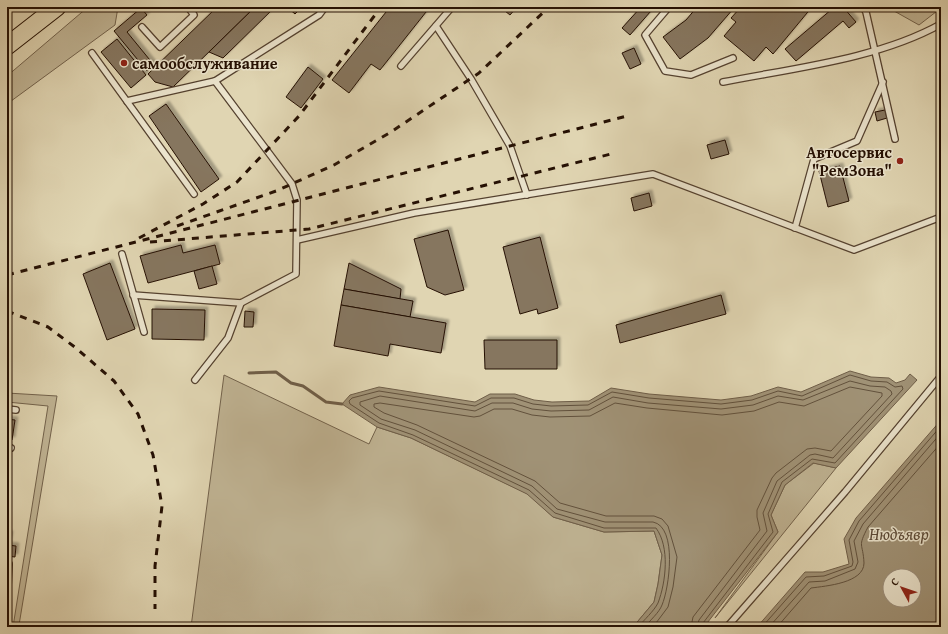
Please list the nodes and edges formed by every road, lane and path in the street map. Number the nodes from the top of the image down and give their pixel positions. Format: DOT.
graph roads {
  1 [pos="57,7"];
  2 [pos="188,7"];
  3 [pos="325,7"];
  4 [pos="452,7"];
  5 [pos="669,7"];
  6 [pos="863,7"];
  7 [pos="941,24"];
  8 [pos="436,26"];
  9 [pos="142,27"];
  10 [pos="7,46"];
  11 [pos="876,51"];
  12 [pos="92,54"];
  13 [pos="733,58"];
  14 [pos="402,66"];
  15 [pos="215,81"];
  16 [pos="723,82"];
  17 [pos="883,82"];
  18 [pos="127,101"];
  19 [pos="895,139"];
  20 [pos="194,194"];
  21 [pos="527,194"];
  22 [pos="941,217"];
  23 [pos="795,228"];
  24 [pos="297,240"];
  25 [pos="122,254"];
  26 [pos="133,295"];
  27 [pos="241,303"];
  28 [pos="144,332"];
  29 [pos="941,376"];
  30 [pos="195,380"];
  31 [pos="7,409"];
  32 [pos="16,410"];
  33 [pos="7,484"];
  34 [pos="7,488"];
  35 [pos="7,564"];
  36 [pos="8,598"];
  37 [pos="7,605"];
  38 [pos="727,627"];
  1 -- 10 [label="main road"];
  2 -- 9 [label="lane"];
  3 -- 15 [label="lane"];
  4 -- 8 [label="lane"];
  5 -- 13 [label="lane"];
  6 -- 11 [label="lane"];
  7 -- 11 [label="lane"];
  8 -- 14 [label="lane"];
  8 -- 21 [label="lane"];
  11 -- 16 [label="lane"];
  11 -- 17 [label="lane"];
  12 -- 18 [label="lane"];
  15 -- 18 [label="lane"];
  15 -- 24 [label="lane"];
  17 -- 19 [label="lane"];
  17 -- 23 [label="lane"];
  18 -- 20 [label="lane"];
  21 -- 23 [label="lane"];
  21 -- 24 [label="lane"];
  22 -- 23 [label="lane"];
  24 -- 27 [label="lane"];
  25 -- 26 [label="lane"];
  26 -- 27 [label="lane"];
  26 -- 28 [label="lane"];
  27 -- 30 [label="lane"];
  29 -- 38 [label="lane"];
  31 -- 32 [label="lane"];
  33 -- 34 [label="lane"];
  35 -- 36 [label="lane"];
  36 -- 37 [label="lane"];
}
